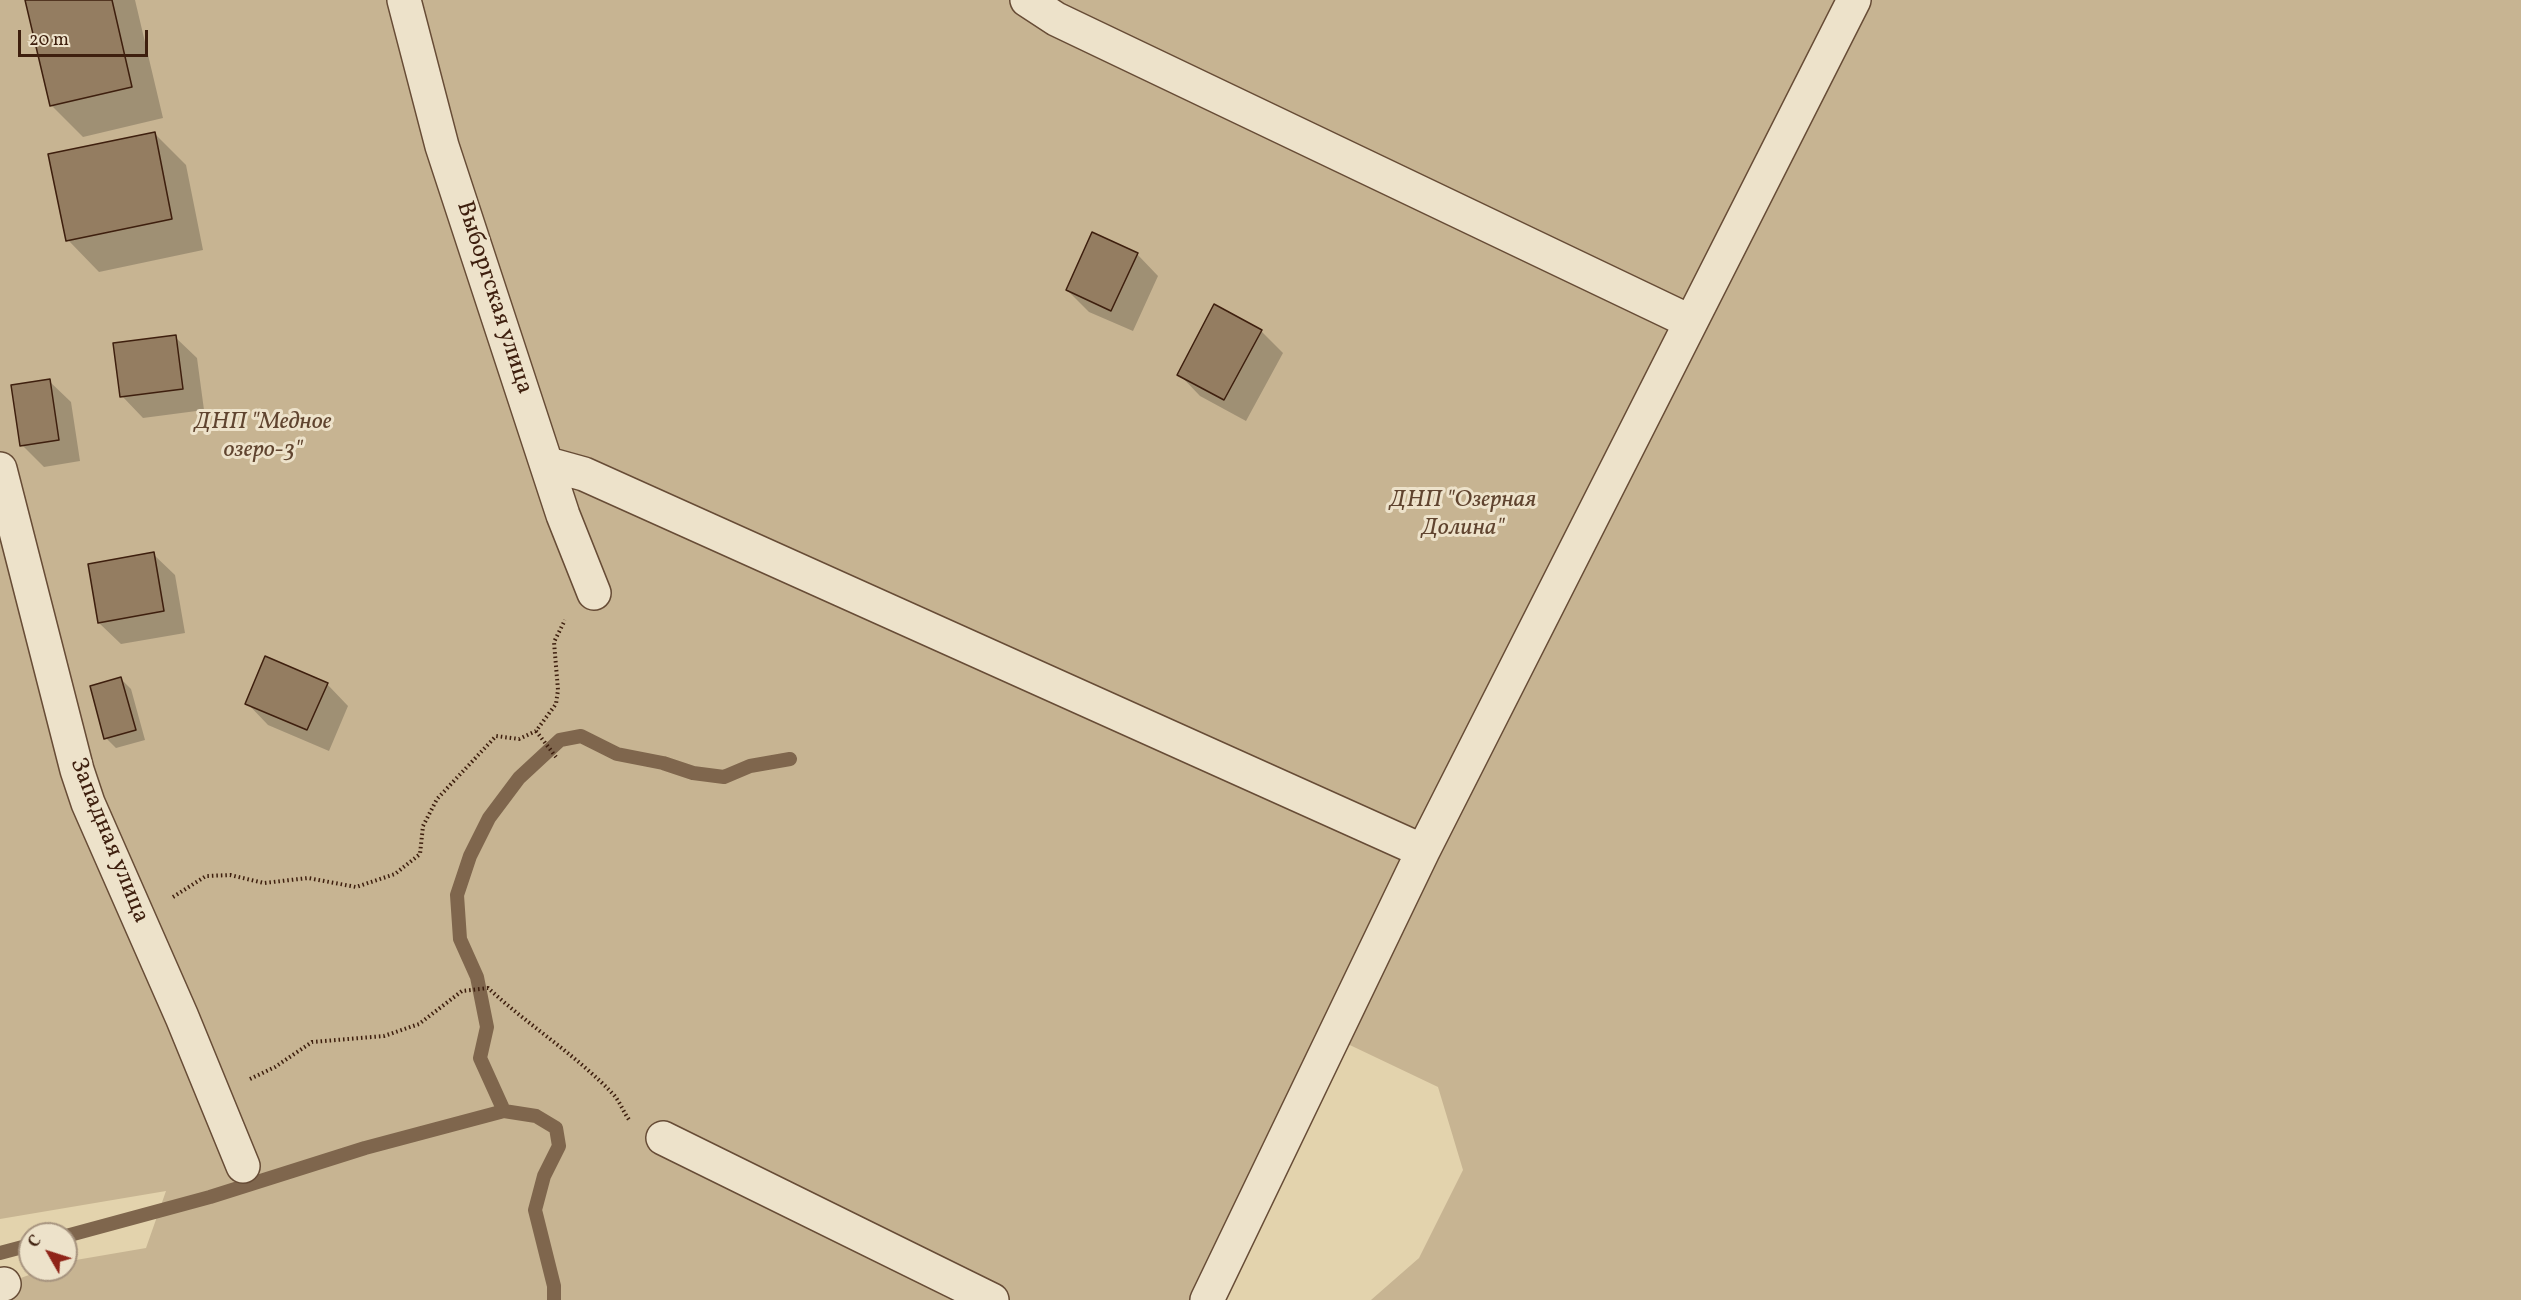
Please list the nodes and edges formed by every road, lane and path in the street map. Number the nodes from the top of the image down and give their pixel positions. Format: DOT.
graph roads {
  1 [pos="404,0"];
  2 [pos="1027,0"];
  3 [pos="1854,0"];
  4 [pos="1691,322"];
  5 [pos="548,464"];
  6 [pos="0,469"];
  7 [pos="594,593"];
  8 [pos="536,731"];
  9 [pos="556,757"];
  10 [pos="1423,851"];
  11 [pos="143,928"];
  12 [pos="214,1096"];
  13 [pos="663,1138"];
  14 [pos="243,1166"];
  15 [pos="992,1300"];
  16 [pos="1207,1300"];
  1 -- 5 [label="street, Выборгская улица"];
  2 -- 4 [label="street"];
  3 -- 4 [label="street"];
  4 -- 10 [label="street"];
  5 -- 7 [label="street, Выборгская улица"];
  5 -- 10 [label="street"];
  6 -- 11 [label="street, Западная улица"];
  7 -- 8 [label="path"];
  8 -- 9 [label="path"];
  8 -- 11 [label="path"];
  10 -- 16 [label="street"];
  11 -- 12 [label="street, Западная улица"];
  12 -- 13 [label="path"];
  12 -- 14 [label="street, Западная улица"];
  13 -- 15 [label="street"];
}
